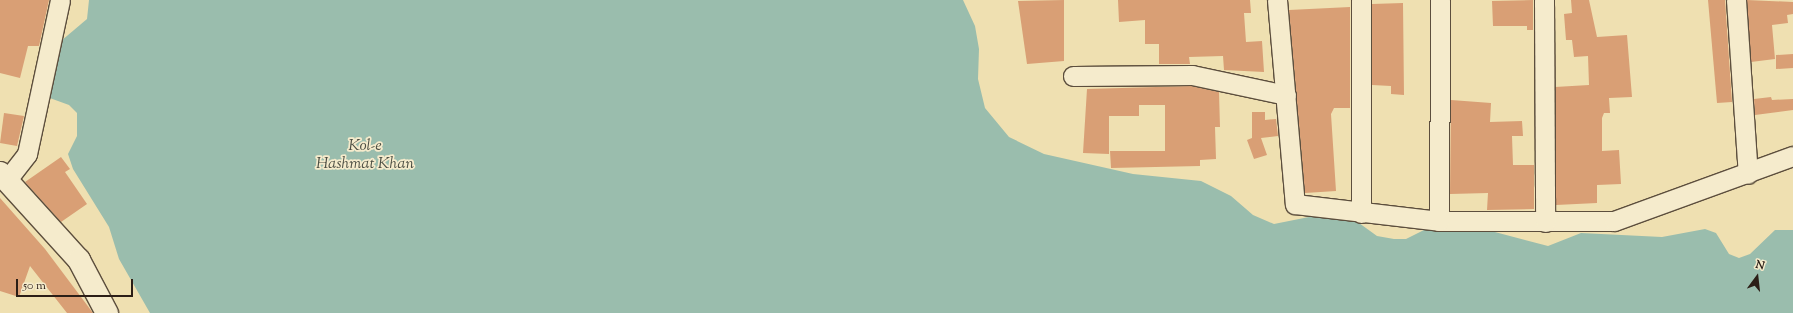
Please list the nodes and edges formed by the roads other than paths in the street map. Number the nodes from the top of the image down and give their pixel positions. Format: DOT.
graph roads {
  1 [pos="60,0"];
  2 [pos="1277,0"];
  3 [pos="1361,0"];
  4 [pos="1440,0"];
  5 [pos="1544,0"];
  6 [pos="1736,0"];
  7 [pos="1073,76"];
  8 [pos="1286,95"];
  9 [pos="1793,156"];
  10 [pos="1748,174"];
  11 [pos="3,177"];
  12 [pos="1361,213"];
  13 [pos="1439,221"];
  14 [pos="1546,222"];
  15 [pos="107,313"];
  1 -- 11 [label="street"];
  2 -- 8 [label="street"];
  3 -- 12 [label="street"];
  4 -- 13 [label="street"];
  5 -- 14 [label="street"];
  6 -- 10 [label="street"];
  7 -- 8 [label="street"];
  8 -- 12 [label="street"];
  9 -- 10 [label="street"];
  10 -- 14 [label="street"];
  11 -- 15 [label="street"];
  12 -- 13 [label="street"];
  13 -- 14 [label="street"];
}
